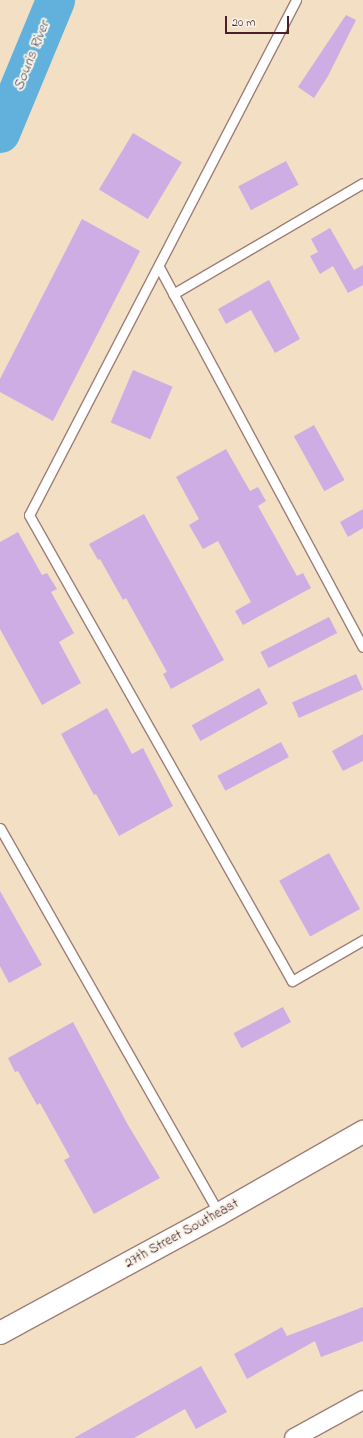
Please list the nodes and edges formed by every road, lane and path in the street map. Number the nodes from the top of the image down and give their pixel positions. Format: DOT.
graph roads {
  1 [pos="296,0"];
  2 [pos="363,183"];
  3 [pos="159,267"];
  4 [pos="173,294"];
  5 [pos="363,647"];
  6 [pos="0,828"];
  7 [pos="363,940"];
  8 [pos="363,1132"];
  9 [pos="219,1214"];
  10 [pos="0,1333"];
  11 [pos="363,1400"];
  12 [pos="294,1438"];
  1 -- 3 [label="lane"];
  2 -- 4 [label="lane"];
  3 -- 4 [label="lane"];
  3 -- 7 [label="lane"];
  4 -- 5 [label="lane"];
  6 -- 9 [label="lane"];
  8 -- 9 [label="street, 27th Street Southeast"];
  9 -- 10 [label="street, 27th Street Southeast"];
  11 -- 12 [label="street"];
}
